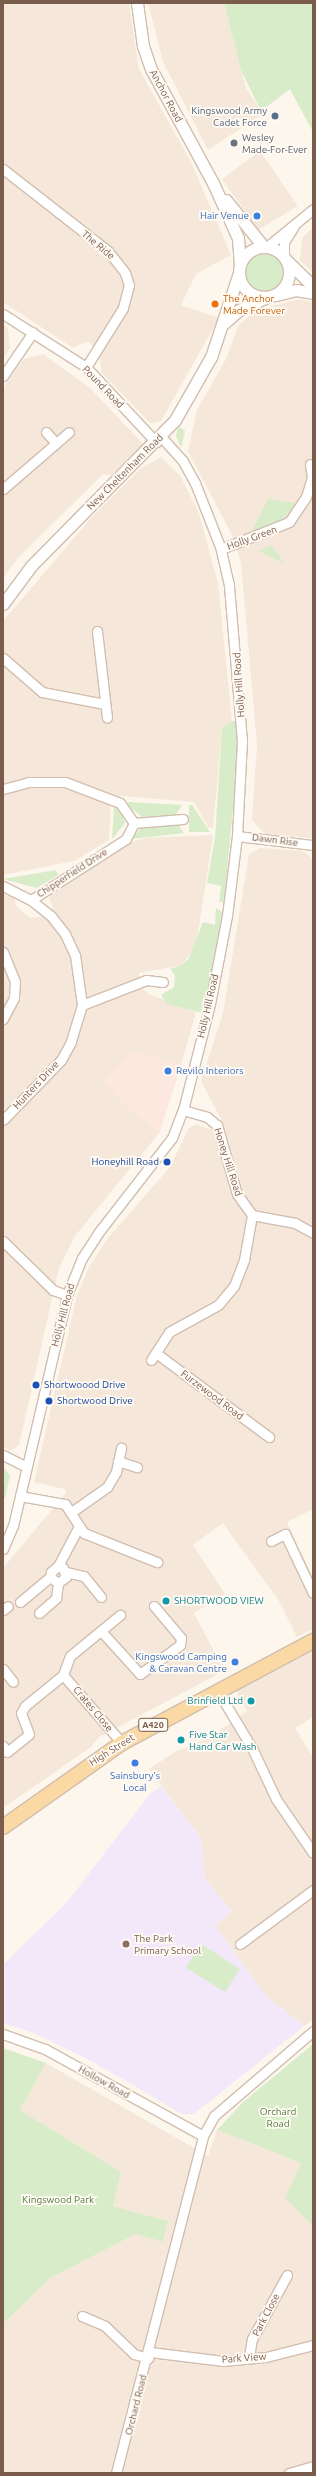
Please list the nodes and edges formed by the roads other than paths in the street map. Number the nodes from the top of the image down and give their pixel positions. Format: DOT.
graph roads {
  1 [pos="137,3"];
  2 [pos="3,169"];
  3 [pos="214,183"];
  4 [pos="313,209"];
  5 [pos="301,217"];
  6 [pos="265,246"];
  7 [pos="285,258"];
  8 [pos="239,269"];
  9 [pos="313,286"];
  10 [pos="313,293"];
  11 [pos="272,296"];
  12 [pos="3,314"];
  13 [pos="223,324"];
  14 [pos="33,332"];
  15 [pos="86,367"];
  16 [pos="3,376"];
  17 [pos="46,432"];
  18 [pos="69,432"];
  19 [pos="159,440"];
  20 [pos="56,443"];
  21 [pos="310,464"];
  22 [pos="3,489"];
  23 [pos="221,549"];
  24 [pos="4,601"];
  25 [pos="97,632"];
  26 [pos="3,658"];
  27 [pos="105,704"];
  28 [pos="107,718"];
  29 [pos="3,789"];
  30 [pos="183,819"];
  31 [pos="134,823"];
  32 [pos="237,836"];
  33 [pos="313,845"];
  34 [pos="3,886"];
  35 [pos="31,900"];
  36 [pos="3,952"];
  37 [pos="163,982"];
  38 [pos="82,1005"];
  39 [pos="3,1019"];
  40 [pos="183,1110"];
  41 [pos="3,1120"];
  42 [pos="252,1215"];
  43 [pos="313,1233"];
  44 [pos="3,1241"];
  45 [pos="67,1295"];
  46 [pos="269,1437"];
  47 [pos="121,1448"];
  48 [pos="3,1455"];
  49 [pos="118,1461"];
  50 [pos="25,1466"];
  51 [pos="137,1467"];
  52 [pos="20,1496"];
  53 [pos="73,1511"];
  54 [pos="78,1528"];
  55 [pos="271,1541"];
  56 [pos="3,1549"];
  57 [pos="157,1562"];
  58 [pos="58,1566"];
  59 [pos="66,1572"];
  60 [pos="54,1580"];
  61 [pos="313,1593"];
  62 [pos="101,1596"];
  63 [pos="20,1602"];
  64 [pos="154,1606"];
  65 [pos="39,1613"];
  66 [pos="120,1616"];
  67 [pos="101,1631"];
  68 [pos="313,1641"];
  69 [pos="3,1669"];
  70 [pos="63,1675"];
  71 [pos="13,1682"];
  72 [pos="217,1690"];
  73 [pos="122,1743"];
  74 [pos="3,1746"];
  75 [pos="3,1827"];
  76 [pos="313,1853"];
  77 [pos="313,1890"];
  78 [pos="240,1944"];
  79 [pos="313,2031"];
  80 [pos="3,2034"];
  81 [pos="203,2136"];
  82 [pos="287,2275"];
  83 [pos="82,2316"];
  84 [pos="313,2345"];
  85 [pos="149,2355"];
  86 [pos="249,2357"];
  87 [pos="313,2466"];
  88 [pos="116,2473"];
  89 [pos="288,2473"];
  1 -- 3 [label="street, Anchor Road"];
  2 -- 15 [label="street, The Ride"];
  3 -- 6 [label="street, Anchor Road"];
  3 -- 8 [label="street, Anchor Road"];
  4 -- 5 [label="street"];
  5 -- 6 [label="street"];
  5 -- 7 [label="street"];
  6 -- 7 [label="street"];
  6 -- 8 [label="street"];
  7 -- 9 [label="street"];
  7 -- 11 [label="street"];
  8 -- 11 [label="street"];
  8 -- 13 [label="street, New Cheltenham Road"];
  10 -- 11 [label="street"];
  11 -- 13 [label="street"];
  12 -- 14 [label="street, Pound Road"];
  13 -- 19 [label="street, New Cheltenham Road"];
  14 -- 15 [label="street, Pound Road"];
  14 -- 16 [label="street"];
  15 -- 19 [label="street, Pound Road"];
  17 -- 20 [label="street"];
  18 -- 20 [label="street"];
  19 -- 23 [label="street, Holly Hill Road"];
  19 -- 24 [label="street, New Cheltenham Road"];
  20 -- 22 [label="street"];
  21 -- 23 [label="street, Holly Green"];
  23 -- 32 [label="street, Holly Hill Road"];
  25 -- 27 [label="street"];
  26 -- 27 [label="street"];
  27 -- 28 [label="street"];
  29 -- 31 [label="street"];
  30 -- 31 [label="street"];
  31 -- 35 [label="street, Chipperfield Drive"];
  32 -- 33 [label="street, Dawn Rise"];
  32 -- 40 [label="street, Holly Hill Road"];
  34 -- 35 [label="street, Chipperfield Drive"];
  35 -- 38 [label="street, Hunters Drive"];
  36 -- 39 [label="street"];
  37 -- 38 [label="street"];
  38 -- 41 [label="street, Hunters Drive"];
  40 -- 42 [label="street, Honey Hill Road"];
  40 -- 45 [label="street, Holly Hill Road"];
  42 -- 43 [label="street"];
  42 -- 46 [label="street, Furzewood Road"];
  44 -- 45 [label="street"];
  45 -- 50 [label="street, Holly Hill Road"];
  47 -- 49 [label="street"];
  48 -- 50 [label="street"];
  49 -- 51 [label="street"];
  49 -- 53 [label="street"];
  50 -- 52 [label="street, Holly Hill Road"];
  52 -- 53 [label="street"];
  52 -- 56 [label="street, Holly Hill Road"];
  53 -- 54 [label="street"];
  54 -- 57 [label="street"];
  54 -- 58 [label="street"];
  55 -- 61 [label="street"];
  58 -- 59 [label="street"];
  58 -- 60 [label="street"];
  59 -- 60 [label="street"];
  59 -- 62 [label="street"];
  60 -- 63 [label="street"];
  60 -- 65 [label="street"];
  64 -- 67 [label="street"];
  66 -- 67 [label="street"];
  67 -- 70 [label="street"];
  68 -- 72 [label="main road, High Street / A420"];
  69 -- 71 [label="street"];
  70 -- 73 [label="street, Crates Close"];
  70 -- 74 [label="street"];
  72 -- 73 [label="main road, High Street / A420"];
  72 -- 76 [label="street"];
  73 -- 75 [label="main road, High Street / A420"];
  77 -- 78 [label="street"];
  79 -- 81 [label="street, Orchard Road"];
  80 -- 81 [label="street, Hollow Road"];
  81 -- 85 [label="street, Orchard Road"];
  82 -- 86 [label="street, Park Close"];
  83 -- 85 [label="street, Park View"];
  84 -- 86 [label="street, Park View"];
  85 -- 86 [label="street, Park View"];
  85 -- 88 [label="street, Orchard Road"];
  87 -- 89 [label="street"];
}
